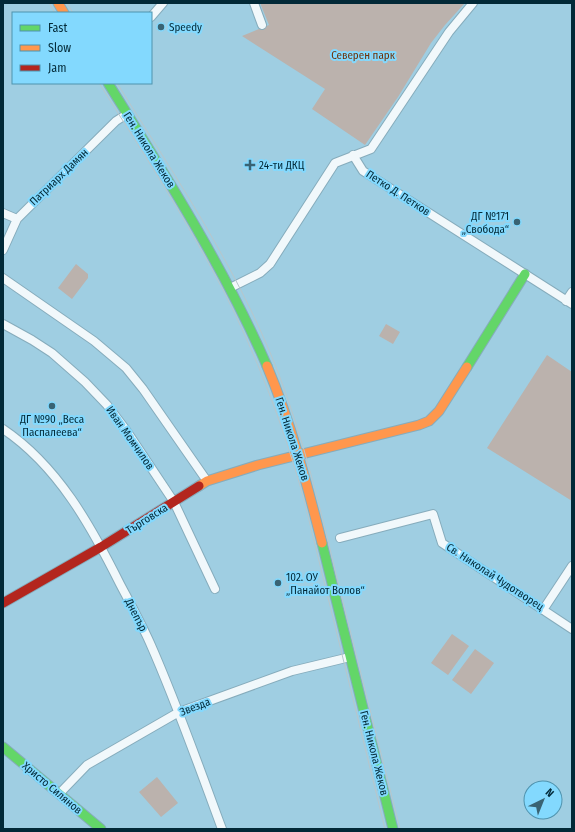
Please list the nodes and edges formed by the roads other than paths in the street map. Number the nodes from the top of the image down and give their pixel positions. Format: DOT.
graph roads {
  1 [pos="58,3"];
  2 [pos="163,3"];
  3 [pos="254,3"];
  4 [pos="473,3"];
  5 [pos="63,12"];
  6 [pos="152,16"];
  7 [pos="262,25"];
  8 [pos="109,84"];
  9 [pos="127,114"];
  10 [pos="353,155"];
  11 [pos="3,213"];
  12 [pos="17,219"];
  13 [pos="3,250"];
  14 [pos="525,274"];
  15 [pos="3,278"];
  16 [pos="230,288"];
  17 [pos="572,292"];
  18 [pos="569,302"];
  19 [pos="3,324"];
  20 [pos="3,429"];
  21 [pos="299,455"];
  22 [pos="207,481"];
  23 [pos="174,502"];
  24 [pos="340,538"];
  25 [pos="101,547"];
  26 [pos="572,566"];
  27 [pos="215,589"];
  28 [pos="3,603"];
  29 [pos="543,610"];
  30 [pos="572,629"];
  31 [pos="350,657"];
  32 [pos="179,712"];
  33 [pos="3,747"];
  34 [pos="59,794"];
  35 [pos="101,829"];
  36 [pos="222,829"];
  37 [pos="392,829"];
  1 -- 5 [label="street"];
  2 -- 6 [label="street"];
  3 -- 7 [label="street"];
  4 -- 10 [label="street"];
  8 -- 9 [label="street, Ген. Никола Жеков"];
  9 -- 12 [label="street, Патриарх Дамян"];
  9 -- 16 [label="street, Ген. Никола Жеков"];
  10 -- 14 [label="street, Петко Д. Петков"];
  10 -- 16 [label="street"];
  11 -- 12 [label="street"];
  12 -- 13 [label="street, Патриарх Дамян"];
  14 -- 18 [label="street, Петко Д. Петков"];
  14 -- 21 [label="street"];
  15 -- 22 [label="street"];
  16 -- 21 [label="street, Ген. Никола Жеков"];
  17 -- 18 [label="street"];
  19 -- 23 [label="street, Иван Момчилов"];
  20 -- 25 [label="street, Днепър"];
  21 -- 22 [label="street, Търговска"];
  21 -- 31 [label="street, Ген. Никола Жеков"];
  22 -- 23 [label="street, Търговска"];
  23 -- 25 [label="street, Търговска"];
  23 -- 27 [label="street, Иван Момчилов"];
  24 -- 29 [label="street, Св. Николай Чудотворец"];
  25 -- 28 [label="street, Търговска"];
  25 -- 32 [label="street, Днепър"];
  26 -- 29 [label="street"];
  29 -- 30 [label="street, Св. Николай Чудотворец"];
  31 -- 32 [label="street, Звезда"];
  31 -- 37 [label="street, Ген. Никола Жеков"];
  32 -- 34 [label="street, Звезда"];
  32 -- 36 [label="street, Днепър"];
  33 -- 34 [label="street, Христо Силянов"];
  34 -- 35 [label="street, Христо Силянов"];
}
